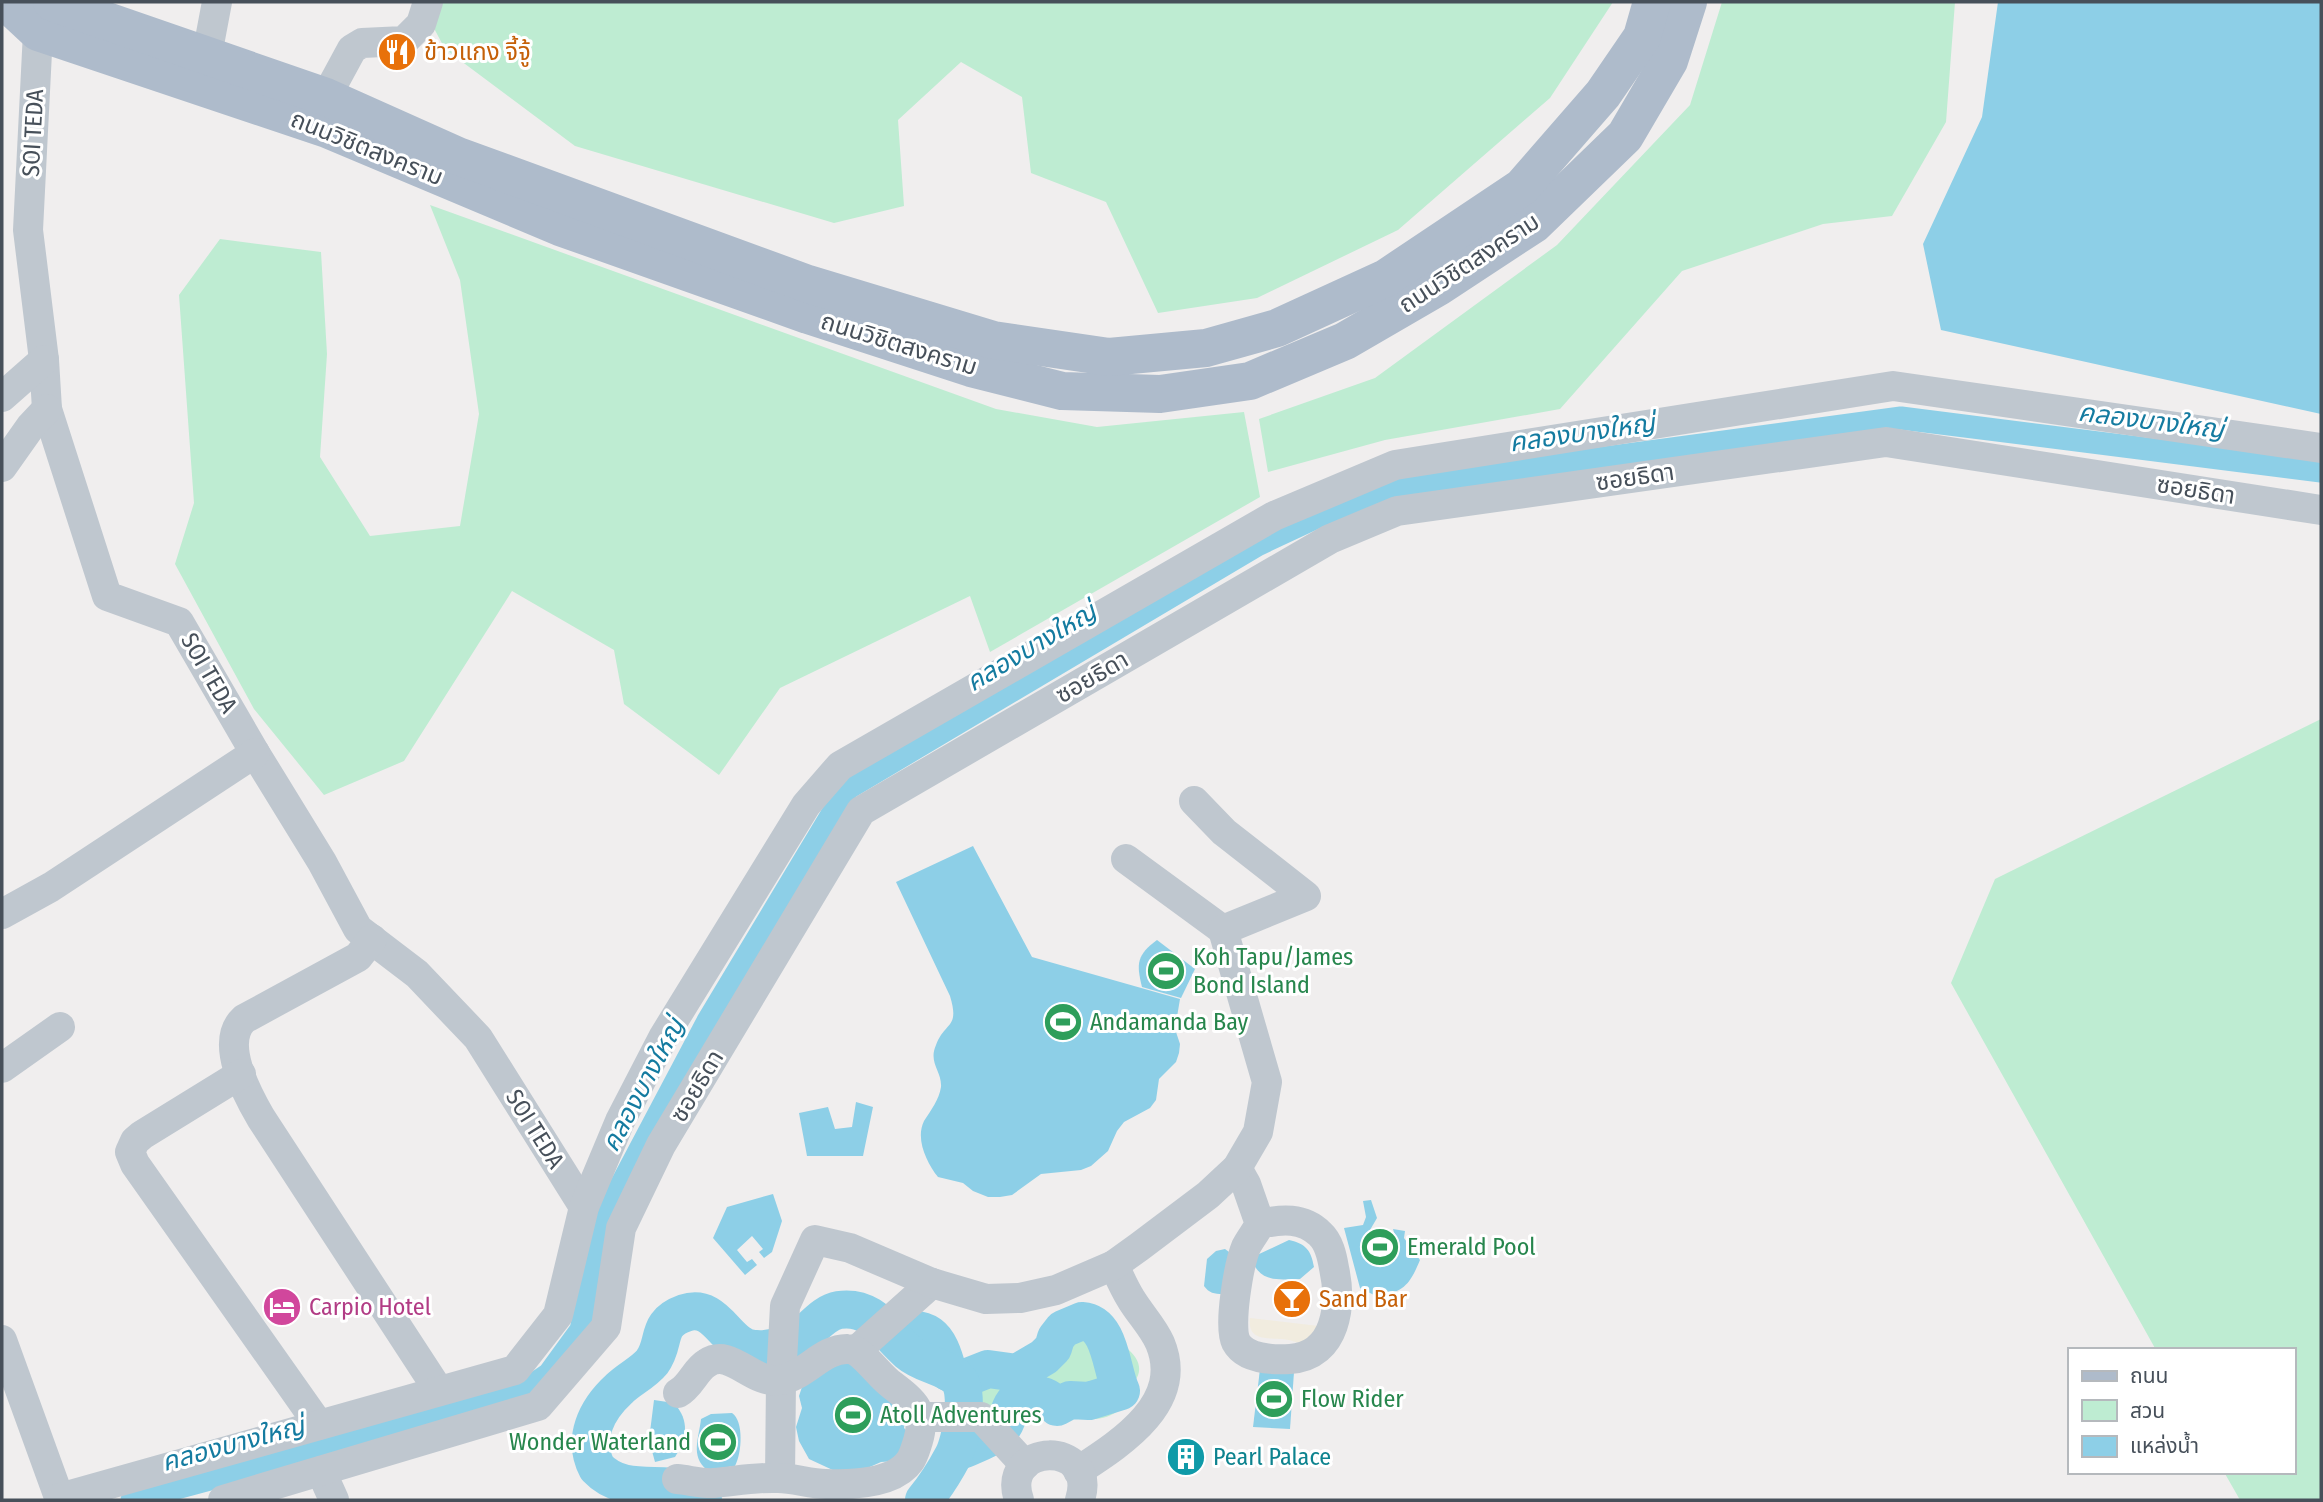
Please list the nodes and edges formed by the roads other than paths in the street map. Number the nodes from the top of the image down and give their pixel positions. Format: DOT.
graph roads {
  1 [pos="6,2"];
  2 [pos="217,2"];
  3 [pos="428,2"];
  4 [pos="1652,2"];
  5 [pos="1688,2"];
  6 [pos="46,12"];
  7 [pos="207,55"];
  8 [pos="326,97"];
  9 [pos="44,360"];
  10 [pos="2,397"];
  11 [pos="47,410"];
  12 [pos="2321,448"];
  13 [pos="2,467"];
  14 [pos="2321,510"];
  15 [pos="255,753"];
  16 [pos="1194,801"];
  17 [pos="1126,859"];
  18 [pos="2,914"];
  19 [pos="1223,930"];
  20 [pos="372,939"];
  21 [pos="60,1027"];
  22 [pos="2,1068"];
  23 [pos="241,1074"];
  24 [pos="620,1121"];
  25 [pos="661,1146"];
  26 [pos="1237,1168"];
  27 [pos="584,1207"];
  28 [pos="1260,1224"];
  29 [pos="1114,1265"];
  30 [pos="925,1289"];
  31 [pos="2,1340"];
  32 [pos="862,1346"];
  33 [pos="782,1374"];
  34 [pos="439,1391"];
  35 [pos="678,1393"];
  36 [pos="927,1417"];
  37 [pos="318,1425"];
  38 [pos="1023,1462"];
  39 [pos="321,1471"];
  40 [pos="1078,1471"];
  41 [pos="780,1478"];
  42 [pos="677,1479"];
  43 [pos="60,1499"];
  44 [pos="223,1500"];
  45 [pos="334,1500"];
  46 [pos="1018,1500"];
  47 [pos="1080,1500"];
  1 -- 6 [label="main road, ถนนวิชิตสงคราม"];
  2 -- 7 [label="street"];
  3 -- 8 [label="street"];
  4 -- 8 [label="main road, ถนนวิชิตสงคราม"];
  5 -- 6 [label="main road, ถนนวิชิตสงคราม"];
  6 -- 7 [label="main road, ถนนวิชิตสงคราม"];
  6 -- 9 [label="street, SOI TEDA"];
  7 -- 8 [label="main road, ถนนวิชิตสงคราม"];
  9 -- 10 [label="street"];
  9 -- 11 [label="street, SOI TEDA"];
  11 -- 13 [label="street"];
  11 -- 15 [label="street, SOI TEDA"];
  12 -- 24 [label="street"];
  14 -- 25 [label="street, ซอยธิดา"];
  15 -- 18 [label="street"];
  15 -- 20 [label="street, SOI TEDA"];
  16 -- 19 [label="street"];
  17 -- 19 [label="street"];
  19 -- 26 [label="street"];
  20 -- 23 [label="street"];
  20 -- 27 [label="street, SOI TEDA"];
  21 -- 22 [label="street"];
  23 -- 34 [label="street"];
  23 -- 37 [label="street"];
  24 -- 25 [label="street"];
  24 -- 27 [label="street"];
  25 -- 39 [label="street, ซอยธิดา"];
  26 -- 28 [label="street"];
  26 -- 29 [label="street"];
  27 -- 34 [label="street"];
  28 -- 28 [label="street"];
  29 -- 30 [label="street"];
  29 -- 40 [label="street"];
  30 -- 32 [label="street"];
  30 -- 33 [label="street"];
  31 -- 43 [label="street"];
  32 -- 33 [label="street"];
  32 -- 36 [label="street"];
  33 -- 35 [label="street"];
  33 -- 41 [label="street"];
  34 -- 37 [label="street"];
  36 -- 38 [label="street"];
  36 -- 41 [label="street"];
  37 -- 43 [label="street"];
  38 -- 40 [label="street"];
  38 -- 46 [label="street"];
  39 -- 44 [label="street, ซอยธิดา"];
  39 -- 45 [label="street"];
  40 -- 47 [label="street"];
  41 -- 42 [label="street"];
}
